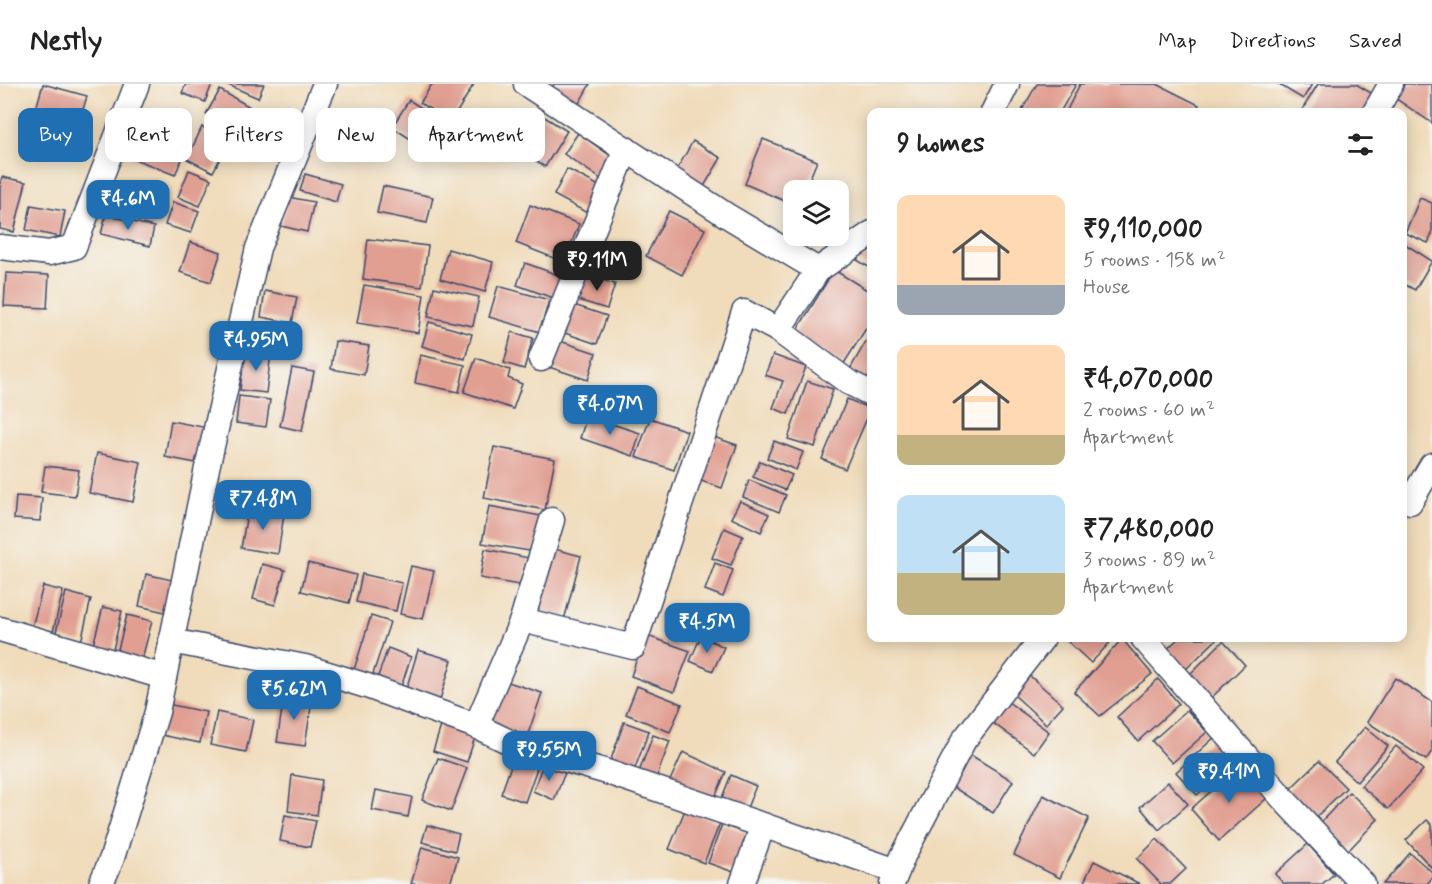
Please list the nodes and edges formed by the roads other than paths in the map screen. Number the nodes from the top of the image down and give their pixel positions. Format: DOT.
graph roads {
  1 [pos="137,84"];
  2 [pos="325,84"];
  3 [pos="526,84"];
  4 [pos="1007,84"];
  5 [pos="1391,84"];
  6 [pos="995,108"];
  7 [pos="1377,108"];
  8 [pos="627,149"];
  9 [pos="867,236"];
  10 [pos="0,247"];
  11 [pos="818,270"];
  12 [pos="778,330"];
  13 [pos="541,358"];
  14 [pos="867,392"];
  15 [pos="1432,465"];
  16 [pos="1410,502"];
  17 [pos="552,520"];
  18 [pos="522,620"];
  19 [pos="0,629"];
  20 [pos="171,641"];
  21 [pos="1040,642"];
  22 [pos="1146,642"];
  23 [pos="164,677"];
  24 [pos="476,726"];
  25 [pos="763,825"];
  26 [pos="894,878"];
  27 [pos="101,884"];
  28 [pos="742,884"];
  29 [pos="1363,884"];
  1 -- 10 [label="street"];
  2 -- 20 [label="street"];
  3 -- 8 [label="street"];
  4 -- 6 [label="street"];
  5 -- 7 [label="street"];
  8 -- 11 [label="street"];
  8 -- 13 [label="street"];
  9 -- 11 [label="street"];
  11 -- 12 [label="street"];
  12 -- 14 [label="street"];
  12 -- 18 [label="street"];
  15 -- 16 [label="street"];
  17 -- 18 [label="street"];
  18 -- 24 [label="street"];
  19 -- 23 [label="street"];
  20 -- 23 [label="street"];
  20 -- 24 [label="street"];
  21 -- 26 [label="street"];
  22 -- 29 [label="street"];
  23 -- 27 [label="street"];
  24 -- 25 [label="street"];
  25 -- 26 [label="street"];
  25 -- 28 [label="street"];
}
